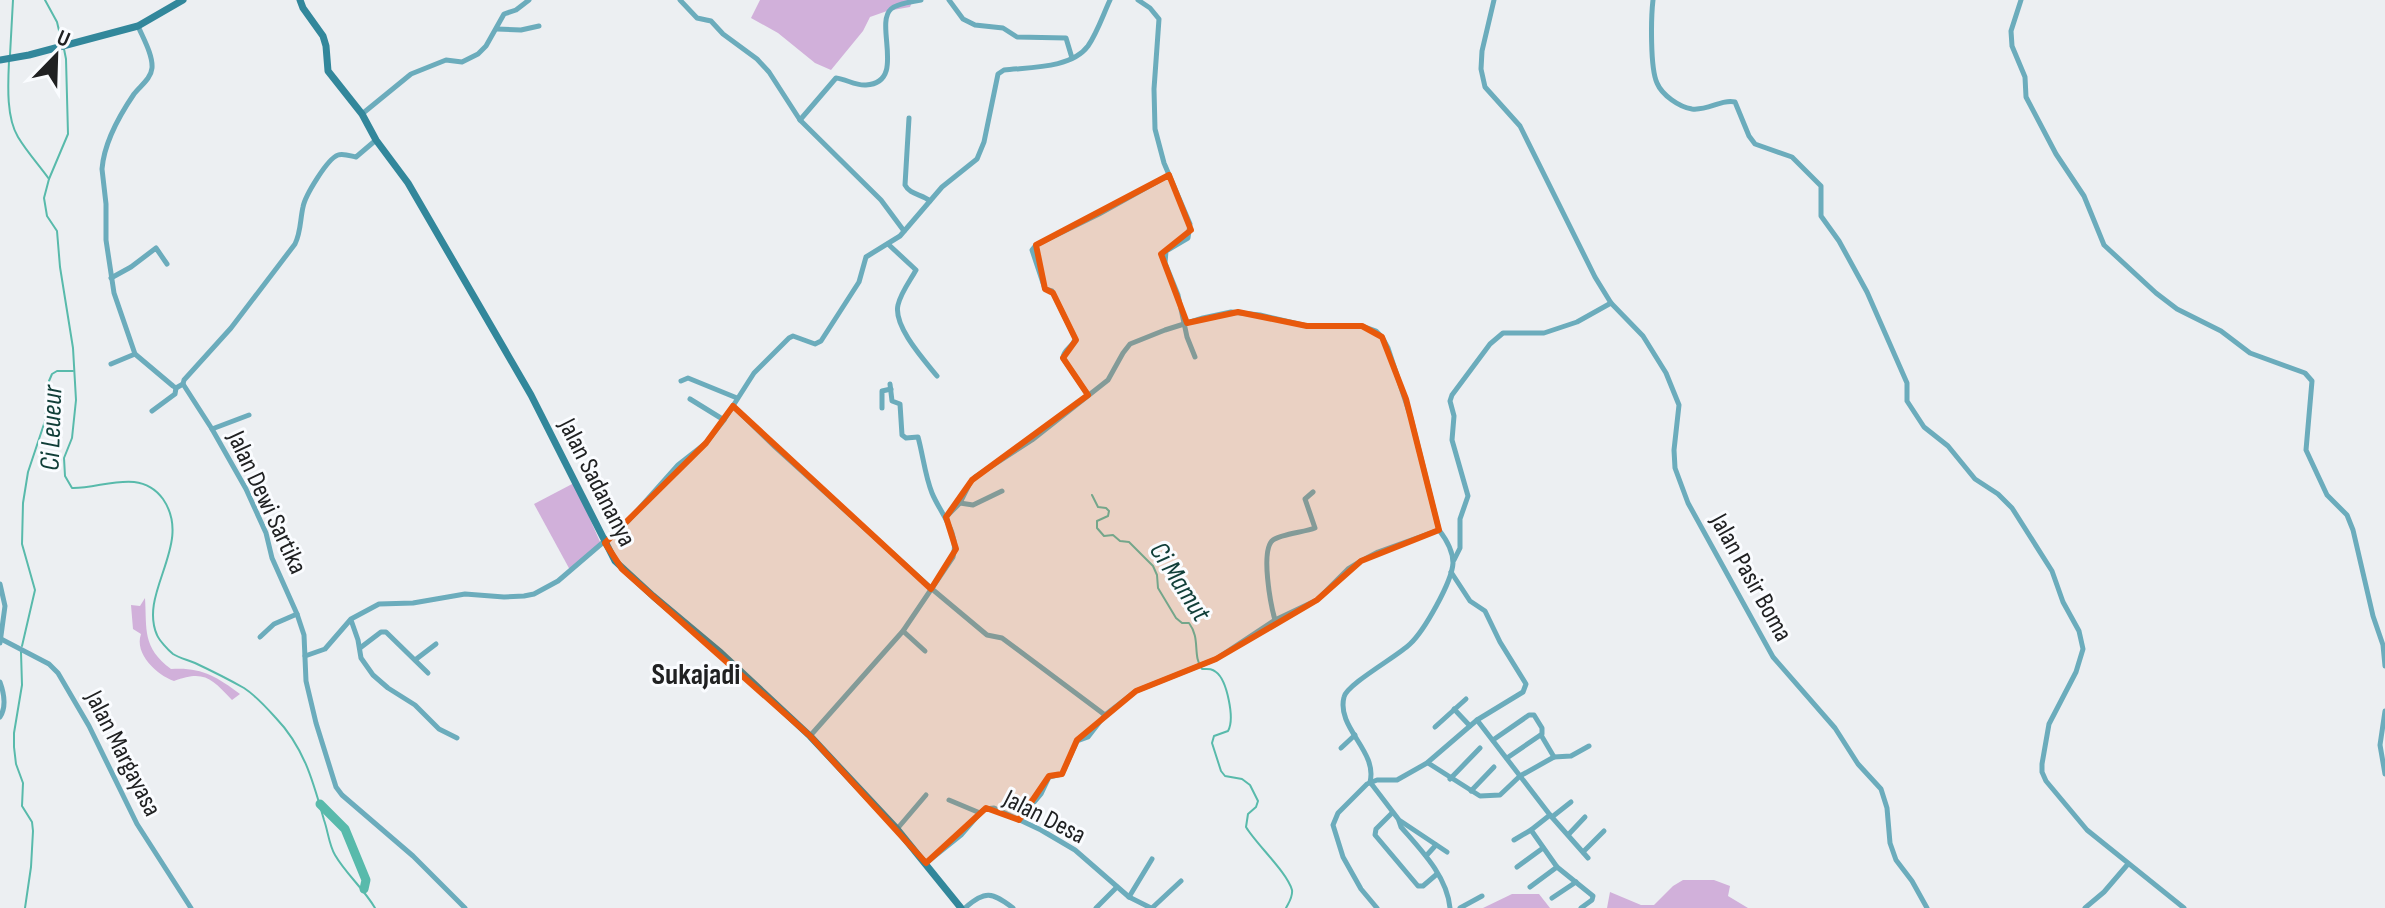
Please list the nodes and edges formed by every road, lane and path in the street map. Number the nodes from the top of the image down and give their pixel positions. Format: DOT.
graph roads {
  1 [pos="183,0"];
  2 [pos="300,0"];
  3 [pos="529,0"];
  4 [pos="680,0"];
  5 [pos="921,0"];
  6 [pos="949,0"];
  7 [pos="1110,0"];
  8 [pos="1138,0"];
  9 [pos="1494,0"];
  10 [pos="1653,0"];
  11 [pos="2021,0"];
  12 [pos="138,26"];
  13 [pos="539,26"];
  14 [pos="497,29"];
  15 [pos="1072,58"];
  16 [pos="4,60"];
  17 [pos="362,114"];
  18 [pos="909,118"];
  19 [pos="800,120"];
  20 [pos="376,140"];
  21 [pos="1169,175"];
  22 [pos="930,201"];
  23 [pos="904,231"];
  24 [pos="888,244"];
  25 [pos="167,264"];
  26 [pos="111,278"];
  27 [pos="1611,303"];
  28 [pos="1184,324"];
  29 [pos="135,354"];
  30 [pos="1195,357"];
  31 [pos="111,364"];
  32 [pos="937,376"];
  33 [pos="681,381"];
  34 [pos="183,384"];
  35 [pos="176,388"];
  36 [pos="1088,395"];
  37 [pos="737,398"];
  38 [pos="690,399"];
  39 [pos="733,406"];
  40 [pos="882,408"];
  41 [pos="152,411"];
  42 [pos="249,415"];
  43 [pos="724,420"];
  44 [pos="212,429"];
  45 [pos="1002,491"];
  46 [pos="1313,492"];
  47 [pos="960,503"];
  48 [pos="946,517"];
  49 [pos="1439,530"];
  50 [pos="605,543"];
  51 [pos="1453,561"];
  52 [pos="1451,572"];
  53 [pos="0,584"];
  54 [pos="932,589"];
  55 [pos="297,614"];
  56 [pos="351,619"];
  57 [pos="1275,620"];
  58 [pos="903,631"];
  59 [pos="260,637"];
  60 [pos="0,641"];
  61 [pos="436,644"];
  62 [pos="2384,645"];
  63 [pos="359,649"];
  64 [pos="925,651"];
  65 [pos="305,656"];
  66 [pos="415,660"];
  67 [pos="2385,666"];
  68 [pos="428,673"];
  69 [pos="0,682"];
  70 [pos="1466,699"];
  71 [pos="1454,709"];
  72 [pos="2385,711"];
  73 [pos="1105,715"];
  74 [pos="0,717"];
  75 [pos="1477,720"];
  76 [pos="1470,726"];
  77 [pos="1435,727"];
  78 [pos="1355,735"];
  79 [pos="1541,735"];
  80 [pos="810,736"];
  81 [pos="457,738"];
  82 [pos="1493,740"];
  83 [pos="1589,746"];
  84 [pos="1341,748"];
  85 [pos="1480,748"];
  86 [pos="1554,757"];
  87 [pos="1507,758"];
  88 [pos="1427,763"];
  89 [pos="1494,767"];
  90 [pos="2385,774"];
  91 [pos="1520,776"];
  92 [pos="1450,779"];
  93 [pos="1370,782"];
  94 [pos="1471,791"];
  95 [pos="926,795"];
  96 [pos="949,800"];
  97 [pos="1571,802"];
  98 [pos="980,813"];
  99 [pos="1392,813"];
  100 [pos="1551,816"];
  101 [pos="1585,817"];
  102 [pos="1019,820"];
  103 [pos="1399,820"];
  104 [pos="897,829"];
  105 [pos="1531,830"];
  106 [pos="1604,831"];
  107 [pos="1568,835"];
  108 [pos="1514,840"];
  109 [pos="1436,845"];
  110 [pos="1543,848"];
  111 [pos="1447,852"];
  112 [pos="1583,852"];
  113 [pos="1426,856"];
  114 [pos="1588,858"];
  115 [pos="1152,859"];
  116 [pos="926,863"];
  117 [pos="2128,864"];
  118 [pos="1517,867"];
  119 [pos="1557,867"];
  120 [pos="1437,874"];
  121 [pos="1181,881"];
  122 [pos="1576,882"];
  123 [pos="1117,887"];
  124 [pos="1530,887"];
  125 [pos="1482,896"];
  126 [pos="1129,897"];
  127 [pos="1552,898"];
  128 [pos="191,908"];
  129 [pos="465,908"];
  130 [pos="963,908"];
  131 [pos="1013,908"];
  132 [pos="1096,908"];
  133 [pos="1151,908"];
  134 [pos="1377,908"];
  135 [pos="1450,908"];
  136 [pos="1460,908"];
  137 [pos="1581,908"];
  138 [pos="1927,908"];
  139 [pos="2085,908"];
  140 [pos="2184,908"];
  1 -- 12 [label="street"];
  2 -- 17 [label="street, Jalan Sadananya"];
  3 -- 14 [label="street"];
  4 -- 19 [label="street"];
  5 -- 19 [label="street"];
  6 -- 15 [label="street"];
  7 -- 15 [label="street"];
  8 -- 21 [label="street"];
  9 -- 27 [label="street, Jalan Pasir Boma"];
  10 -- 117 [label="street"];
  11 -- 62 [label="street"];
  12 -- 16 [label="street"];
  12 -- 26 [label="street"];
  13 -- 14 [label="street"];
  14 -- 17 [label="street"];
  15 -- 22 [label="street"];
  17 -- 20 [label="street, Jalan Sadananya"];
  18 -- 22 [label="street"];
  19 -- 23 [label="street"];
  20 -- 34 [label="street"];
  20 -- 50 [label="street, Jalan Sadananya"];
  21 -- 28 [label="street"];
  21 -- 36 [label="street"];
  22 -- 23 [label="street"];
  23 -- 24 [label="street"];
  24 -- 32 [label="street"];
  24 -- 37 [label="street"];
  25 -- 26 [label="street"];
  26 -- 29 [label="street"];
  27 -- 51 [label="street"];
  27 -- 138 [label="street, Jalan Pasir Boma"];
  28 -- 30 [label="street"];
  28 -- 36 [label="street"];
  28 -- 49 [label="street"];
  29 -- 31 [label="street"];
  29 -- 35 [label="street"];
  33 -- 37 [label="street"];
  34 -- 35 [label="street"];
  34 -- 44 [label="street, Jalan Dewi Sartika"];
  35 -- 41 [label="street"];
  36 -- 47 [label="street"];
  37 -- 39 [label="street"];
  38 -- 43 [label="street"];
  39 -- 43 [label="street"];
  39 -- 54 [label="street"];
  40 -- 48 [label="street"];
  42 -- 44 [label="street"];
  43 -- 50 [label="street"];
  44 -- 55 [label="street, Jalan Dewi Sartika"];
  45 -- 47 [label="street"];
  46 -- 57 [label="street"];
  47 -- 48 [label="street"];
  48 -- 54 [label="street"];
  49 -- 51 [label="street"];
  49 -- 57 [label="street"];
  50 -- 56 [label="street"];
  50 -- 80 [label="street, Jalan Sadananya"];
  51 -- 52 [label="street"];
  52 -- 75 [label="street"];
  52 -- 78 [label="street"];
  53 -- 60 [label="street"];
  54 -- 58 [label="street"];
  54 -- 73 [label="street"];
  55 -- 59 [label="street"];
  55 -- 65 [label="street, Jalan Dewi Sartika"];
  56 -- 63 [label="street"];
  56 -- 65 [label="street"];
  57 -- 73 [label="street"];
  58 -- 64 [label="street"];
  58 -- 80 [label="street"];
  60 -- 128 [label="street, Jalan Margayasa"];
  61 -- 66 [label="street"];
  62 -- 67 [label="street"];
  63 -- 66 [label="street"];
  63 -- 81 [label="street"];
  65 -- 129 [label="street, Jalan Dewi Sartika"];
  66 -- 68 [label="street"];
  69 -- 74 [label="street"];
  70 -- 71 [label="street"];
  71 -- 76 [label="street"];
  71 -- 77 [label="street"];
  72 -- 90 [label="street"];
  73 -- 102 [label="street"];
  75 -- 76 [label="street"];
  75 -- 82 [label="street"];
  76 -- 88 [label="street"];
  78 -- 84 [label="street"];
  78 -- 93 [label="street"];
  79 -- 82 [label="street"];
  79 -- 86 [label="street"];
  79 -- 87 [label="street"];
  80 -- 104 [label="street, Jalan Sadananya"];
  82 -- 87 [label="street"];
  83 -- 86 [label="street"];
  85 -- 92 [label="street"];
  86 -- 91 [label="street"];
  87 -- 91 [label="street"];
  88 -- 92 [label="street"];
  88 -- 93 [label="street"];
  89 -- 94 [label="street"];
  91 -- 94 [label="street"];
  91 -- 100 [label="street"];
  92 -- 94 [label="street"];
  93 -- 99 [label="street"];
  93 -- 134 [label="street"];
  95 -- 104 [label="street"];
  96 -- 98 [label="street"];
  97 -- 100 [label="street"];
  98 -- 102 [label="street, Jalan Desa"];
  98 -- 116 [label="street, Jalan Desa"];
  99 -- 103 [label="street"];
  99 -- 120 [label="street"];
  100 -- 105 [label="street"];
  100 -- 107 [label="street"];
  101 -- 107 [label="street"];
  102 -- 123 [label="street, Jalan Desa"];
  103 -- 109 [label="street"];
  103 -- 113 [label="street"];
  104 -- 116 [label="street, Jalan Sadananya"];
  105 -- 108 [label="street"];
  105 -- 110 [label="street"];
  106 -- 112 [label="street"];
  107 -- 112 [label="street"];
  109 -- 111 [label="street"];
  109 -- 113 [label="street"];
  110 -- 118 [label="street"];
  110 -- 119 [label="street"];
  112 -- 114 [label="street"];
  113 -- 120 [label="street"];
  115 -- 126 [label="street"];
  116 -- 130 [label="street, Jalan Sadananya"];
  117 -- 139 [label="street"];
  117 -- 140 [label="street"];
  119 -- 122 [label="street"];
  119 -- 124 [label="street"];
  120 -- 135 [label="street"];
  121 -- 133 [label="street"];
  122 -- 127 [label="street"];
  122 -- 137 [label="street"];
  123 -- 126 [label="street, Jalan Desa"];
  123 -- 132 [label="street"];
  125 -- 136 [label="street"];
  126 -- 133 [label="street, Jalan Desa"];
  130 -- 131 [label="street"];
}
